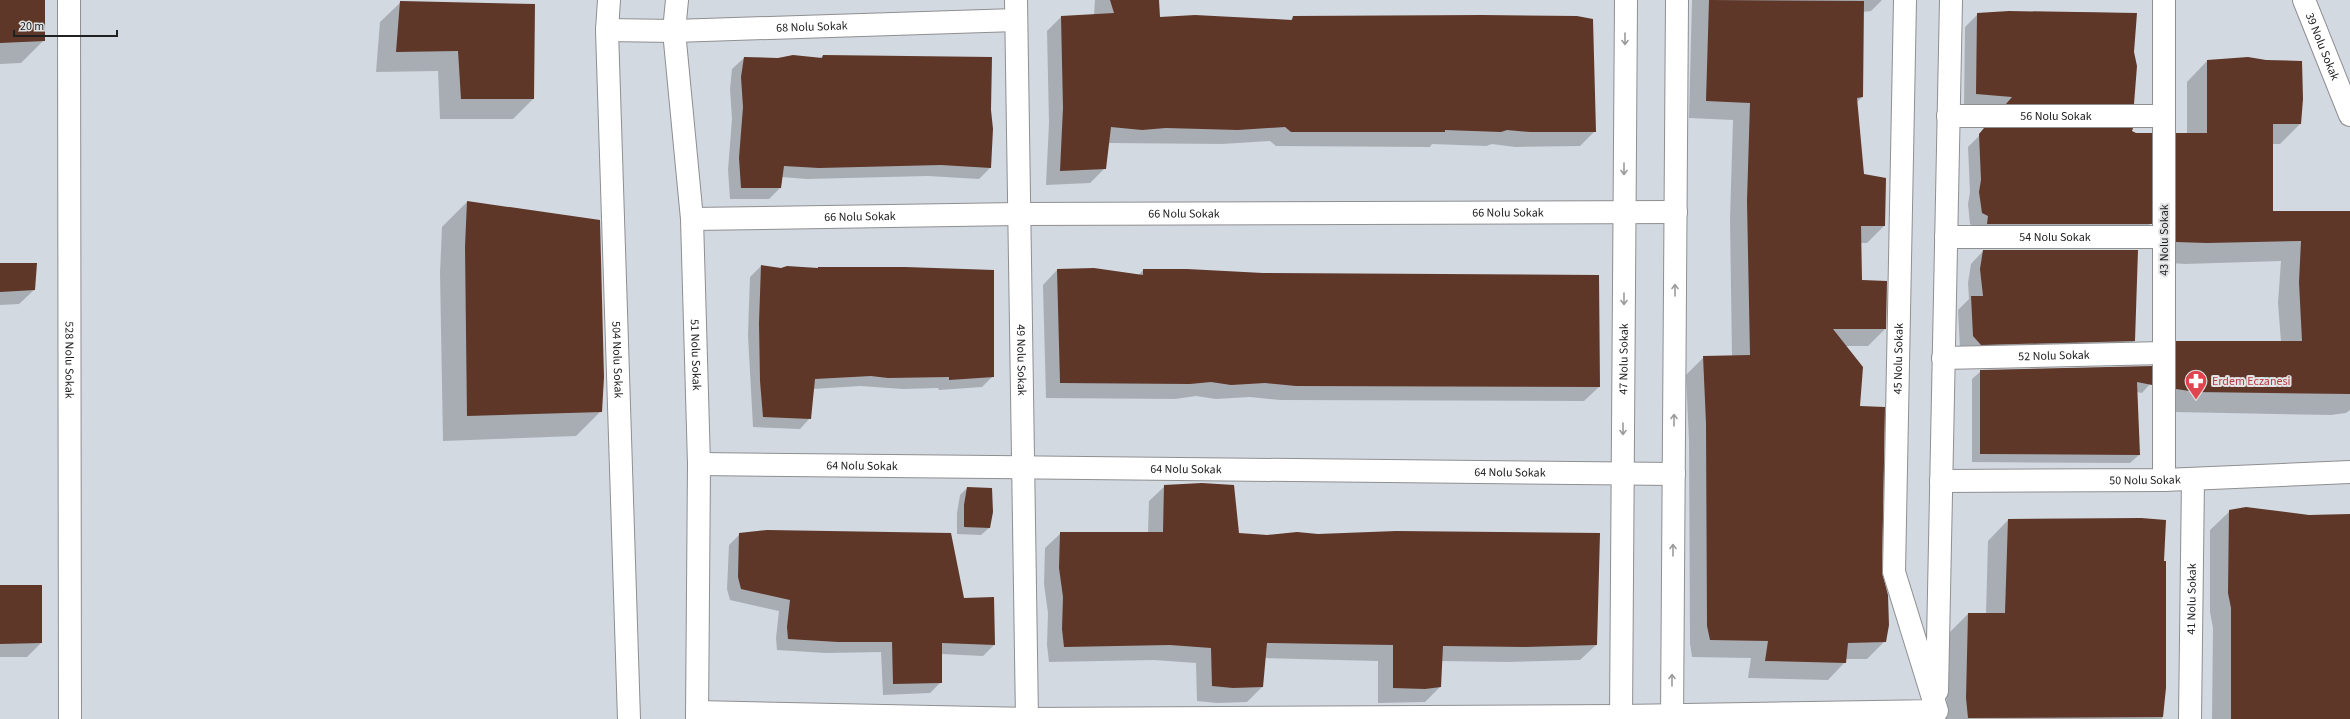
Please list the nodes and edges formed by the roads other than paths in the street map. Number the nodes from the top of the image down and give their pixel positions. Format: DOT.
graph roads {
  1 [pos="69,0"];
  2 [pos="609,0"];
  3 [pos="676,0"];
  4 [pos="1626,0"];
  5 [pos="1677,0"];
  6 [pos="1905,0"];
  7 [pos="1951,0"];
  8 [pos="2164,0"];
  9 [pos="2304,0"];
  10 [pos="1016,10"];
  11 [pos="607,30"];
  12 [pos="674,31"];
  13 [pos="2350,115"];
  14 [pos="1948,116"];
  15 [pos="2164,116"];
  16 [pos="1676,212"];
  17 [pos="1624,213"];
  18 [pos="1019,214"];
  19 [pos="692,219"];
  20 [pos="1946,237"];
  21 [pos="2164,237"];
  22 [pos="2164,353"];
  23 [pos="1943,358"];
  24 [pos="699,464"];
  25 [pos="1022,466"];
  26 [pos="2350,472"];
  27 [pos="1623,473"];
  28 [pos="1674,474"];
  29 [pos="2193,479"];
  30 [pos="2164,480"];
  31 [pos="1941,481"];
  32 [pos="697,715"];
  33 [pos="1937,715"];
  34 [pos="1672,717"];
  35 [pos="1621,718"];
  36 [pos="70,719"];
  37 [pos="629,719"];
  38 [pos="1027,719"];
  39 [pos="2190,719"];
  1 -- 36 [label="street, 528 Nolu Sokak"];
  2 -- 11 [label="street, 504 Nolu Sokak"];
  3 -- 12 [label="street, 51 Nolu Sokak"];
  4 -- 17 [label="street, 47 Nolu Sokak, one-way"];
  5 -- 16 [label="street"];
  6 -- 33 [label="street, 45 Nolu Sokak"];
  7 -- 14 [label="street"];
  8 -- 15 [label="street, 43 Nolu Sokak"];
  9 -- 13 [label="street, 39 Nolu Sokak"];
  10 -- 12 [label="street, 68 Nolu Sokak"];
  10 -- 18 [label="street, 49 Nolu Sokak"];
  11 -- 12 [label="street, 68 Nolu Sokak"];
  11 -- 37 [label="street, 504 Nolu Sokak"];
  12 -- 19 [label="street, 51 Nolu Sokak"];
  14 -- 15 [label="street, 56 Nolu Sokak"];
  14 -- 20 [label="street"];
  15 -- 21 [label="street, 43 Nolu Sokak"];
  16 -- 17 [label="street, 66 Nolu Sokak"];
  28 -- 16 [label="street, one-way"];
  17 -- 18 [label="street, 66 Nolu Sokak"];
  17 -- 27 [label="street, 47 Nolu Sokak, one-way"];
  18 -- 19 [label="street, 66 Nolu Sokak"];
  18 -- 25 [label="street, 49 Nolu Sokak"];
  19 -- 24 [label="street, 51 Nolu Sokak"];
  20 -- 21 [label="street, 54 Nolu Sokak"];
  20 -- 23 [label="street"];
  21 -- 22 [label="street, 43 Nolu Sokak"];
  22 -- 23 [label="street, 52 Nolu Sokak"];
  22 -- 30 [label="street, 43 Nolu Sokak"];
  23 -- 31 [label="street"];
  24 -- 25 [label="street, 64 Nolu Sokak"];
  24 -- 32 [label="street, 51 Nolu Sokak"];
  25 -- 27 [label="street, 64 Nolu Sokak"];
  25 -- 38 [label="street, 49 Nolu Sokak"];
  26 -- 29 [label="street, 50 Nolu Sokak"];
  27 -- 28 [label="street, 64 Nolu Sokak"];
  27 -- 35 [label="street, 47 Nolu Sokak"];
  34 -- 28 [label="street, one-way"];
  29 -- 30 [label="street, 50 Nolu Sokak"];
  29 -- 39 [label="street, 41 Nolu Sokak"];
  30 -- 31 [label="street, 50 Nolu Sokak"];
  31 -- 33 [label="street"];
  32 -- 38 [label="street"];
  33 -- 34 [label="street"];
  34 -- 35 [label="street"];
  35 -- 38 [label="street"];
}
